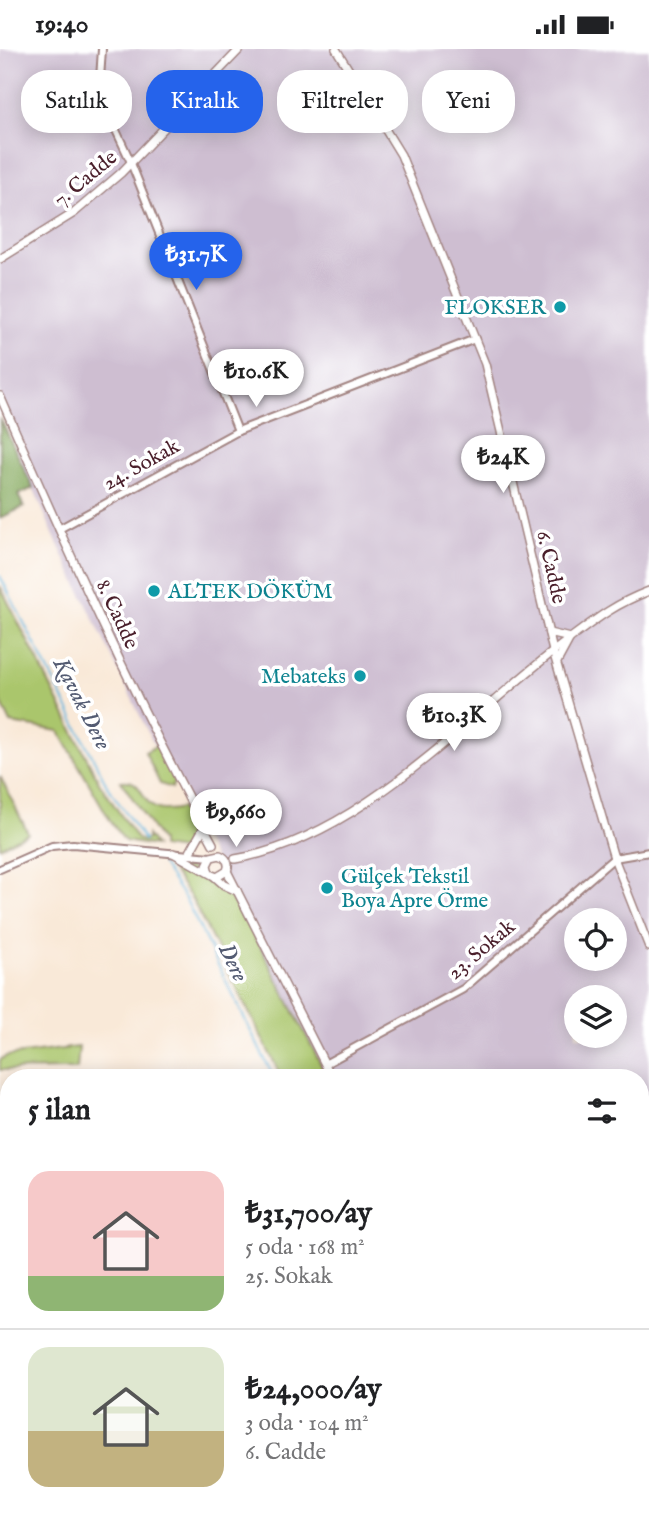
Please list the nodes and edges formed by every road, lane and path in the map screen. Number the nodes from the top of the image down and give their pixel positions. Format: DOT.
graph roads {
  1 [pos="102,49"];
  2 [pos="240,49"];
  3 [pos="336,49"];
  4 [pos="131,164"];
  5 [pos="0,259"];
  6 [pos="475,339"];
  7 [pos="0,396"];
  8 [pos="238,431"];
  9 [pos="59,530"];
  10 [pos="649,591"];
  11 [pos="549,633"];
  12 [pos="570,638"];
  13 [pos="553,650"];
  14 [pos="540,660"];
  15 [pos="558,666"];
  16 [pos="204,827"];
  17 [pos="213,844"];
  18 [pos="649,852"];
  19 [pos="173,853"];
  20 [pos="189,854"];
  21 [pos="222,856"];
  22 [pos="211,857"];
  23 [pos="614,858"];
  24 [pos="230,865"];
  25 [pos="0,869"];
  26 [pos="212,875"];
  27 [pos="237,891"];
  28 [pos="649,947"];
  29 [pos="326,1064"];
  30 [pos="328,1069"];
  1 -- 4 [label="street"];
  2 -- 4 [label="street, 7. Cadde"];
  3 -- 6 [label="street, 6. Cadde"];
  4 -- 5 [label="street, 7. Cadde"];
  4 -- 8 [label="street"];
  6 -- 8 [label="street, 24. Sokak"];
  6 -- 11 [label="street, 6. Cadde"];
  7 -- 9 [label="street, 8. Cadde"];
  8 -- 9 [label="street, 24. Sokak"];
  9 -- 16 [label="street, 8. Cadde"];
  10 -- 12 [label="street"];
  11 -- 12 [label="street"];
  11 -- 13 [label="street, 6. Cadde"];
  12 -- 13 [label="street"];
  12 -- 15 [label="street"];
  13 -- 14 [label="street"];
  13 -- 15 [label="street, 6. Cadde"];
  14 -- 15 [label="street"];
  14 -- 24 [label="street"];
  15 -- 23 [label="street, 6. Cadde"];
  16 -- 17 [label="street, 8. Cadde"];
  16 -- 20 [label="street"];
  17 -- 21 [label="street, 8. Cadde"];
  17 -- 22 [label="street"];
  18 -- 23 [label="street"];
  19 -- 20 [label="street"];
  19 -- 25 [label="street"];
  19 -- 26 [label="street"];
  20 -- 22 [label="street"];
  21 -- 22 [label="street"];
  21 -- 24 [label="street"];
  22 -- 26 [label="street"];
  23 -- 28 [label="street, 6. Cadde"];
  23 -- 29 [label="street, 23. Sokak"];
  24 -- 26 [label="street"];
  24 -- 27 [label="street"];
  26 -- 27 [label="street"];
  27 -- 29 [label="street"];
  29 -- 30 [label="street"];
}
